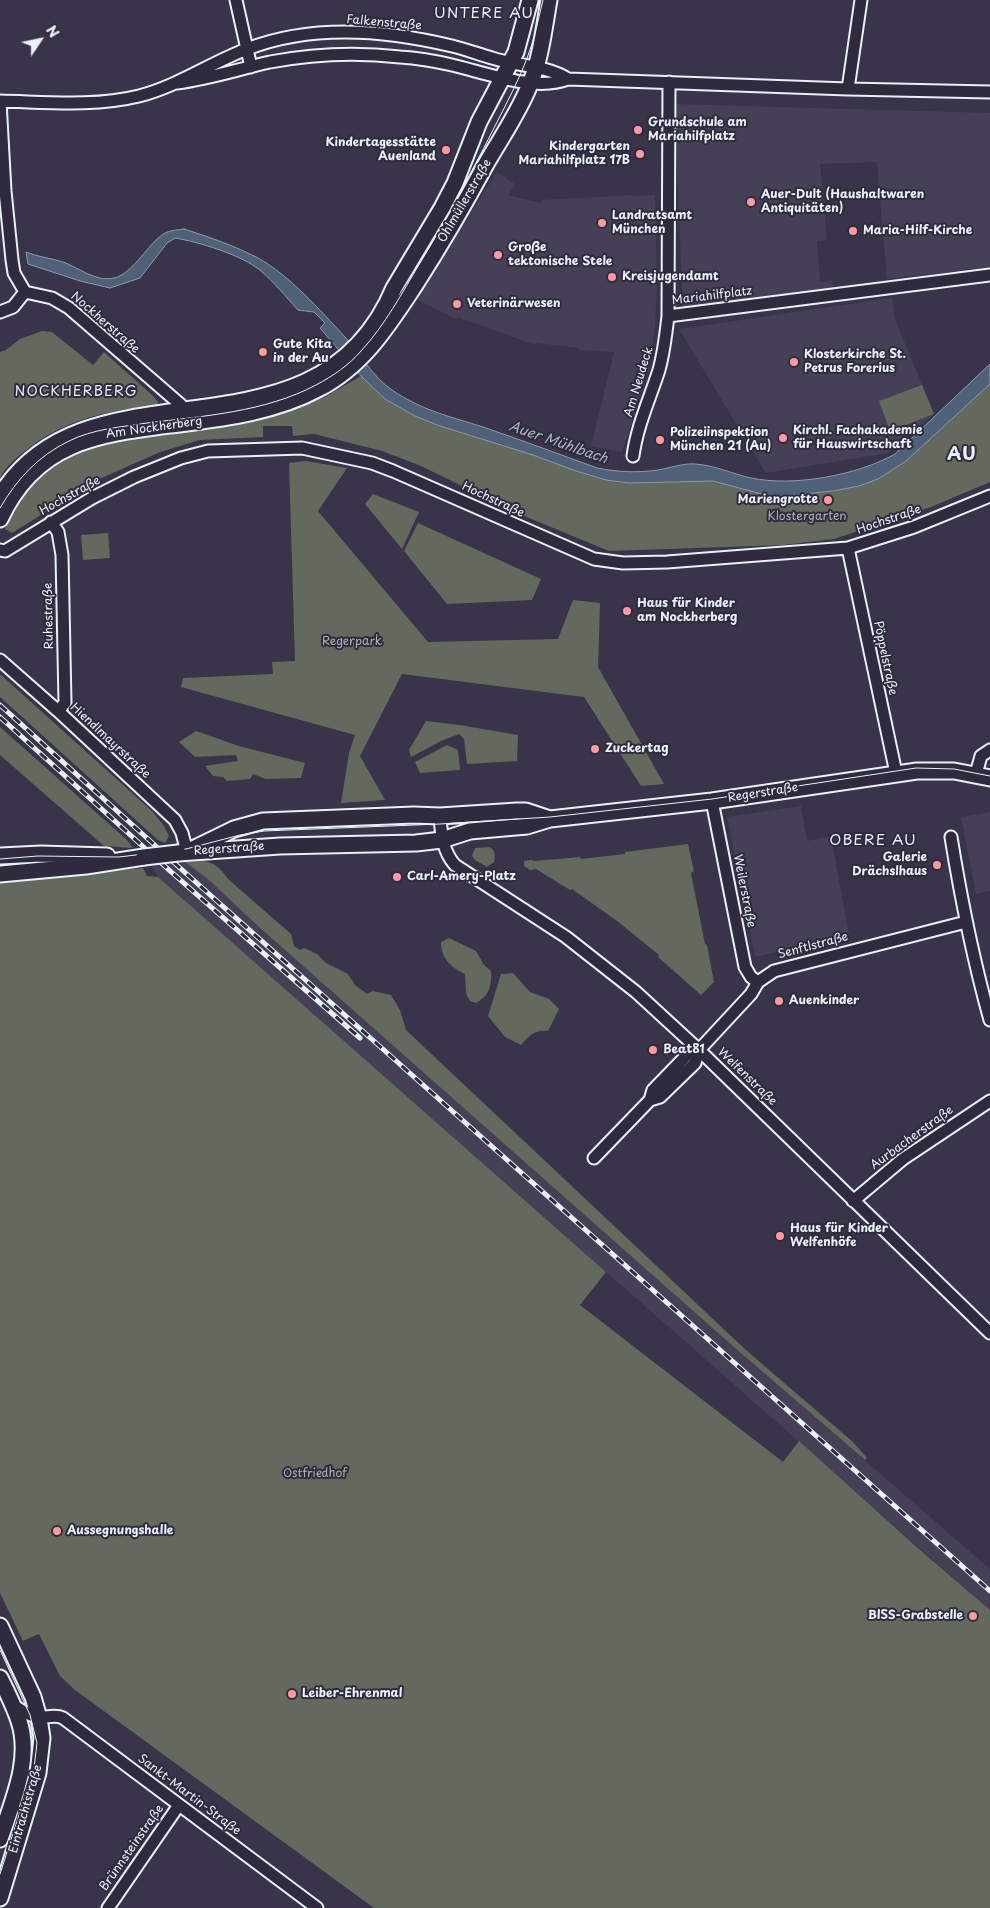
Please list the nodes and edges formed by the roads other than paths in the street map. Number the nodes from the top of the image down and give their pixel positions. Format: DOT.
graph roads {
  1 [pos="236,0"];
  2 [pos="530,0"];
  3 [pos="549,0"];
  4 [pos="861,0"];
  5 [pos="247,49"];
  6 [pos="510,63"];
  7 [pos="251,67"];
  8 [pos="533,75"];
  9 [pos="502,78"];
  10 [pos="669,82"];
  11 [pos="178,83"];
  12 [pos="848,89"];
  13 [pos="990,92"];
  14 [pos="0,101"];
  15 [pos="990,275"];
  16 [pos="25,292"];
  17 [pos="0,312"];
  18 [pos="668,316"];
  19 [pos="319,375"];
  20 [pos="336,379"];
  21 [pos="182,411"];
  22 [pos="633,456"];
  23 [pos="0,496"];
  24 [pos="990,496"];
  25 [pos="0,519"];
  26 [pos="51,522"];
  27 [pos="848,548"];
  28 [pos="0,550"];
  29 [pos="0,660"];
  30 [pos="58,711"];
  31 [pos="990,750"];
  32 [pos="896,773"];
  33 [pos="983,776"];
  34 [pos="712,801"];
  35 [pos="440,816"];
  36 [pos="550,819"];
  37 [pos="951,837"];
  38 [pos="442,840"];
  39 [pos="182,852"];
  40 [pos="0,856"];
  41 [pos="140,858"];
  42 [pos="0,874"];
  43 [pos="966,922"];
  44 [pos="758,982"];
  45 [pos="990,1020"];
  46 [pos="699,1050"];
  47 [pos="990,1101"];
  48 [pos="594,1158"];
  49 [pos="854,1201"];
  50 [pos="990,1333"];
  51 [pos="0,1626"];
  52 [pos="0,1678"];
  53 [pos="13,1705"];
  54 [pos="39,1718"];
  55 [pos="23,1740"];
  56 [pos="179,1805"];
  57 [pos="2,1823"];
  58 [pos="0,1839"];
  59 [pos="0,1898"];
  60 [pos="108,1908"];
  61 [pos="317,1908"];
  1 -- 5 [label="street"];
  2 -- 6 [label="main road, Ohlmüllerstraße"];
  3 -- 8 [label="main road, Ohlmüllerstraße"];
  4 -- 12 [label="street"];
  5 -- 6 [label="street, Falkenstraße"];
  5 -- 7 [label="street"];
  5 -- 11 [label="street, Falkenstraße"];
  6 -- 8 [label="street, Falkenstraße"];
  6 -- 9 [label="main road, Ohlmüllerstraße"];
  7 -- 9 [label="street, Falkenstraße"];
  7 -- 11 [label="street, Falkenstraße"];
  8 -- 9 [label="street"];
  8 -- 10 [label="street"];
  8 -- 20 [label="main road, Ohlmüllerstraße"];
  9 -- 19 [label="main road, Ohlmüllerstraße"];
  10 -- 12 [label="street"];
  10 -- 18 [label="street, Mariahilfplatz"];
  11 -- 14 [label="street, Falkenstraße"];
  12 -- 13 [label="street"];
  14 -- 16 [label="street"];
  15 -- 18 [label="street, Mariahilfplatz"];
  16 -- 17 [label="street"];
  16 -- 21 [label="street, Nockherstraße"];
  18 -- 22 [label="street, Am Neudeck"];
  19 -- 21 [label="main road, Am Nockherberg"];
  20 -- 25 [label="main road, Am Nockherberg"];
  21 -- 23 [label="main road, Am Nockherberg"];
  24 -- 27 [label="street, Hochstraße"];
  26 -- 27 [label="street, Hochstraße"];
  26 -- 28 [label="street, Hochstraße"];
  26 -- 30 [label="street, Ruhestraße"];
  27 -- 32 [label="street, Pöppelstraße"];
  29 -- 30 [label="street, Hiendlmayrstraße"];
  30 -- 39 [label="street, Hiendlmayrstraße"];
  31 -- 33 [label="street"];
  32 -- 33 [label="main road, Regerstraße"];
  32 -- 34 [label="main road, Regerstraße"];
  34 -- 36 [label="main road, Regerstraße"];
  34 -- 44 [label="street, Weilerstraße"];
  35 -- 36 [label="main road, Regerstraße"];
  35 -- 38 [label="street, Welfenstraße"];
  35 -- 39 [label="main road, Regerstraße"];
  36 -- 38 [label="main road, Regerstraße"];
  37 -- 43 [label="street"];
  38 -- 39 [label="main road, Regerstraße"];
  38 -- 46 [label="street, Welfenstraße"];
  39 -- 41 [label="main road, bridge"];
  40 -- 41 [label="main road"];
  41 -- 42 [label="main road"];
  43 -- 44 [label="street, Senftlstraße"];
  43 -- 45 [label="street"];
  44 -- 46 [label="street, Senftlstraße"];
  46 -- 48 [label="street, Senftlstraße"];
  46 -- 49 [label="street, Welfenstraße"];
  47 -- 49 [label="street, Aurbacherstraße"];
  49 -- 50 [label="street, Welfenstraße"];
  51 -- 54 [label="main road, Eintrachtstraße"];
  52 -- 53 [label="main road, Eintrachtstraße"];
  53 -- 54 [label="street"];
  53 -- 55 [label="main road, Eintrachtstraße"];
  54 -- 55 [label="street"];
  54 -- 56 [label="street, Sankt-Martin-Straße"];
  54 -- 59 [label="main road, Eintrachtstraße"];
  55 -- 57 [label="main road, Eintrachtstraße"];
  56 -- 60 [label="street, Brünnsteinstraße"];
  56 -- 61 [label="street, Sankt-Martin-Straße"];
  57 -- 58 [label="main road, Eintrachtstraße"];
}
